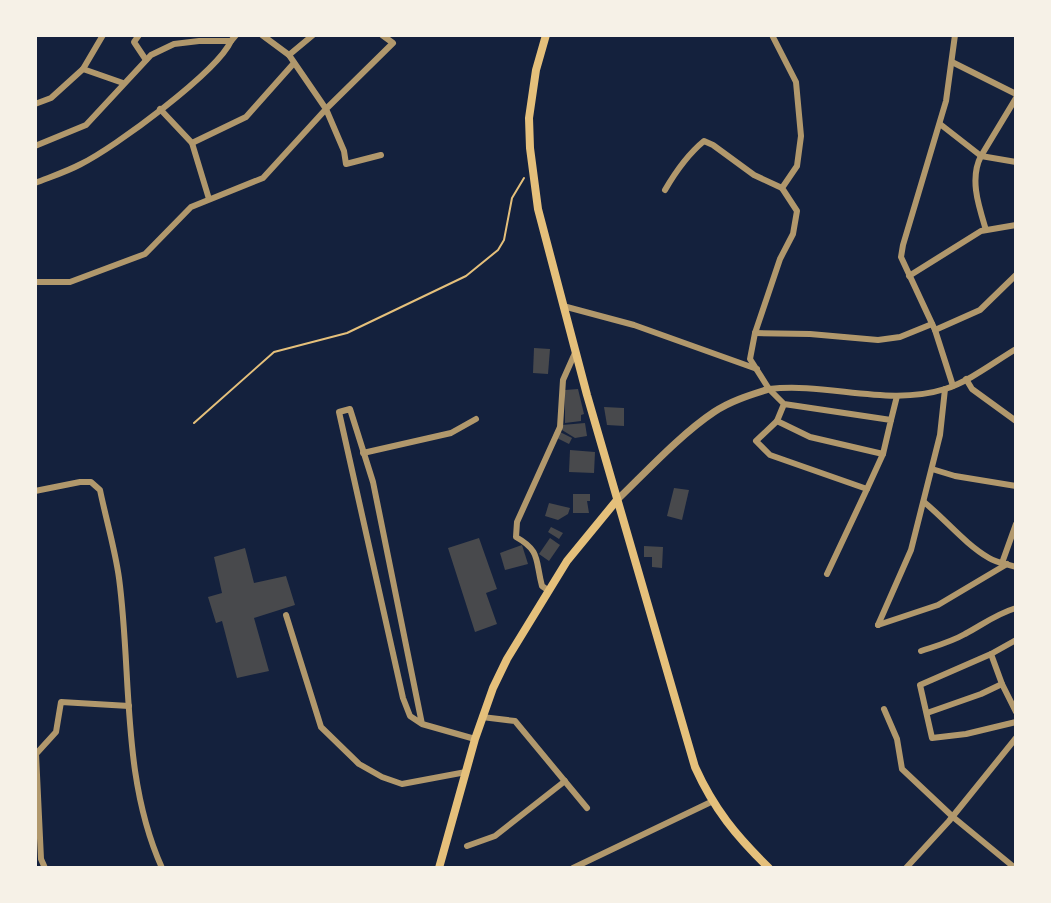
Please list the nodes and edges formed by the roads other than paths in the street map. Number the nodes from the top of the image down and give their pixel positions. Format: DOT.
graph roads {
  1 [pos="103,35"];
  2 [pos="139,35"];
  3 [pos="262,35"];
  4 [pos="313,35"];
  5 [pos="382,35"];
  6 [pos="546,35"];
  7 [pos="772,35"];
  8 [pos="955,35"];
  9 [pos="234,38"];
  10 [pos="289,55"];
  11 [pos="146,60"];
  12 [pos="952,62"];
  13 [pos="294,63"];
  14 [pos="83,69"];
  15 [pos="123,83"];
  16 [pos="1016,96"];
  17 [pos="35,104"];
  18 [pos="160,108"];
  19 [pos="326,109"];
  20 [pos="940,124"];
  21 [pos="192,143"];
  22 [pos="35,146"];
  23 [pos="381,155"];
  24 [pos="981,156"];
  25 [pos="1016,162"];
  26 [pos="35,183"];
  27 [pos="782,188"];
  28 [pos="665,190"];
  29 [pos="209,199"];
  30 [pos="1016,225"];
  31 [pos="986,230"];
  32 [pos="1016,275"];
  33 [pos="909,276"];
  34 [pos="35,282"];
  35 [pos="563,306"];
  36 [pos="934,327"];
  37 [pos="755,333"];
  38 [pos="1016,349"];
  39 [pos="575,353"];
  40 [pos="757,369"];
  41 [pos="965,379"];
  42 [pos="949,387"];
  43 [pos="769,389"];
  44 [pos="897,396"];
  45 [pos="784,404"];
  46 [pos="476,419"];
  47 [pos="891,420"];
  48 [pos="777,421"];
  49 [pos="1016,421"];
  50 [pos="363,453"];
  51 [pos="883,454"];
  52 [pos="932,469"];
  53 [pos="1016,486"];
  54 [pos="867,489"];
  55 [pos="35,491"];
  56 [pos="617,500"];
  57 [pos="924,502"];
  58 [pos="1016,524"];
  59 [pos="1005,563"];
  60 [pos="1016,567"];
  61 [pos="827,574"];
  62 [pos="549,591"];
  63 [pos="1016,608"];
  64 [pos="286,615"];
  65 [pos="1016,640"];
  66 [pos="921,651"];
  67 [pos="991,654"];
  68 [pos="1002,684"];
  69 [pos="129,706"];
  70 [pos="884,709"];
  71 [pos="1016,712"];
  72 [pos="927,713"];
  73 [pos="482,717"];
  74 [pos="1016,722"];
  75 [pos="422,724"];
  76 [pos="1016,738"];
  77 [pos="475,739"];
  78 [pos="466,772"];
  79 [pos="565,781"];
  80 [pos="712,802"];
  81 [pos="587,808"];
  82 [pos="953,817"];
  83 [pos="467,846"];
  84 [pos="45,868"];
  85 [pos="162,868"];
  86 [pos="439,868"];
  87 [pos="573,868"];
  88 [pos="769,868"];
  89 [pos="906,868"];
  90 [pos="1015,868"];
  1 -- 14 [label="street"];
  2 -- 11 [label="street"];
  3 -- 10 [label="street"];
  4 -- 10 [label="street"];
  5 -- 19 [label="street"];
  6 -- 35 [label="main road"];
  7 -- 27 [label="street"];
  8 -- 12 [label="street"];
  9 -- 11 [label="street"];
  9 -- 18 [label="street"];
  10 -- 13 [label="street"];
  11 -- 15 [label="street"];
  12 -- 16 [label="street"];
  12 -- 20 [label="street"];
  13 -- 19 [label="street"];
  13 -- 21 [label="street"];
  14 -- 15 [label="street"];
  14 -- 17 [label="street"];
  15 -- 22 [label="street"];
  16 -- 24 [label="street"];
  18 -- 21 [label="street"];
  18 -- 26 [label="street"];
  19 -- 23 [label="street"];
  19 -- 29 [label="street"];
  20 -- 24 [label="street"];
  20 -- 33 [label="street"];
  21 -- 29 [label="street"];
  24 -- 25 [label="street"];
  24 -- 31 [label="street"];
  27 -- 28 [label="street"];
  27 -- 37 [label="street"];
  29 -- 34 [label="street"];
  30 -- 31 [label="street"];
  31 -- 33 [label="street"];
  32 -- 36 [label="street"];
  33 -- 36 [label="street"];
  35 -- 39 [label="main road"];
  35 -- 40 [label="street"];
  36 -- 37 [label="street"];
  36 -- 42 [label="street"];
  37 -- 40 [label="street"];
  38 -- 41 [label="street"];
  39 -- 56 [label="main road"];
  39 -- 62 [label="street"];
  40 -- 43 [label="street"];
  41 -- 42 [label="street"];
  41 -- 49 [label="street"];
  42 -- 44 [label="street"];
  42 -- 52 [label="street"];
  43 -- 44 [label="street"];
  43 -- 45 [label="street"];
  43 -- 56 [label="street"];
  44 -- 47 [label="street"];
  45 -- 47 [label="street"];
  45 -- 48 [label="street"];
  46 -- 50 [label="street"];
  47 -- 51 [label="street"];
  48 -- 51 [label="street"];
  48 -- 54 [label="street"];
  50 -- 75 [label="street"];
  50 -- 75 [label="street"];
  51 -- 54 [label="street"];
  52 -- 53 [label="street"];
  52 -- 57 [label="street"];
  54 -- 61 [label="street"];
  55 -- 69 [label="street"];
  56 -- 62 [label="main road"];
  56 -- 80 [label="main road"];
  57 -- 59 [label="street"];
  57 -- 59 [label="street"];
  58 -- 59 [label="street"];
  59 -- 60 [label="street"];
  62 -- 73 [label="main road"];
  63 -- 66 [label="street"];
  64 -- 78 [label="street"];
  65 -- 67 [label="street"];
  67 -- 68 [label="street"];
  67 -- 72 [label="street"];
  68 -- 71 [label="street"];
  68 -- 72 [label="street"];
  69 -- 84 [label="street"];
  69 -- 85 [label="street"];
  70 -- 82 [label="street"];
  72 -- 74 [label="street"];
  73 -- 77 [label="main road"];
  73 -- 79 [label="street"];
  75 -- 77 [label="street"];
  76 -- 82 [label="street"];
  77 -- 78 [label="main road"];
  78 -- 86 [label="main road"];
  79 -- 81 [label="street"];
  79 -- 83 [label="street"];
  80 -- 87 [label="street"];
  80 -- 88 [label="main road"];
  82 -- 89 [label="street"];
  82 -- 90 [label="street"];
}
